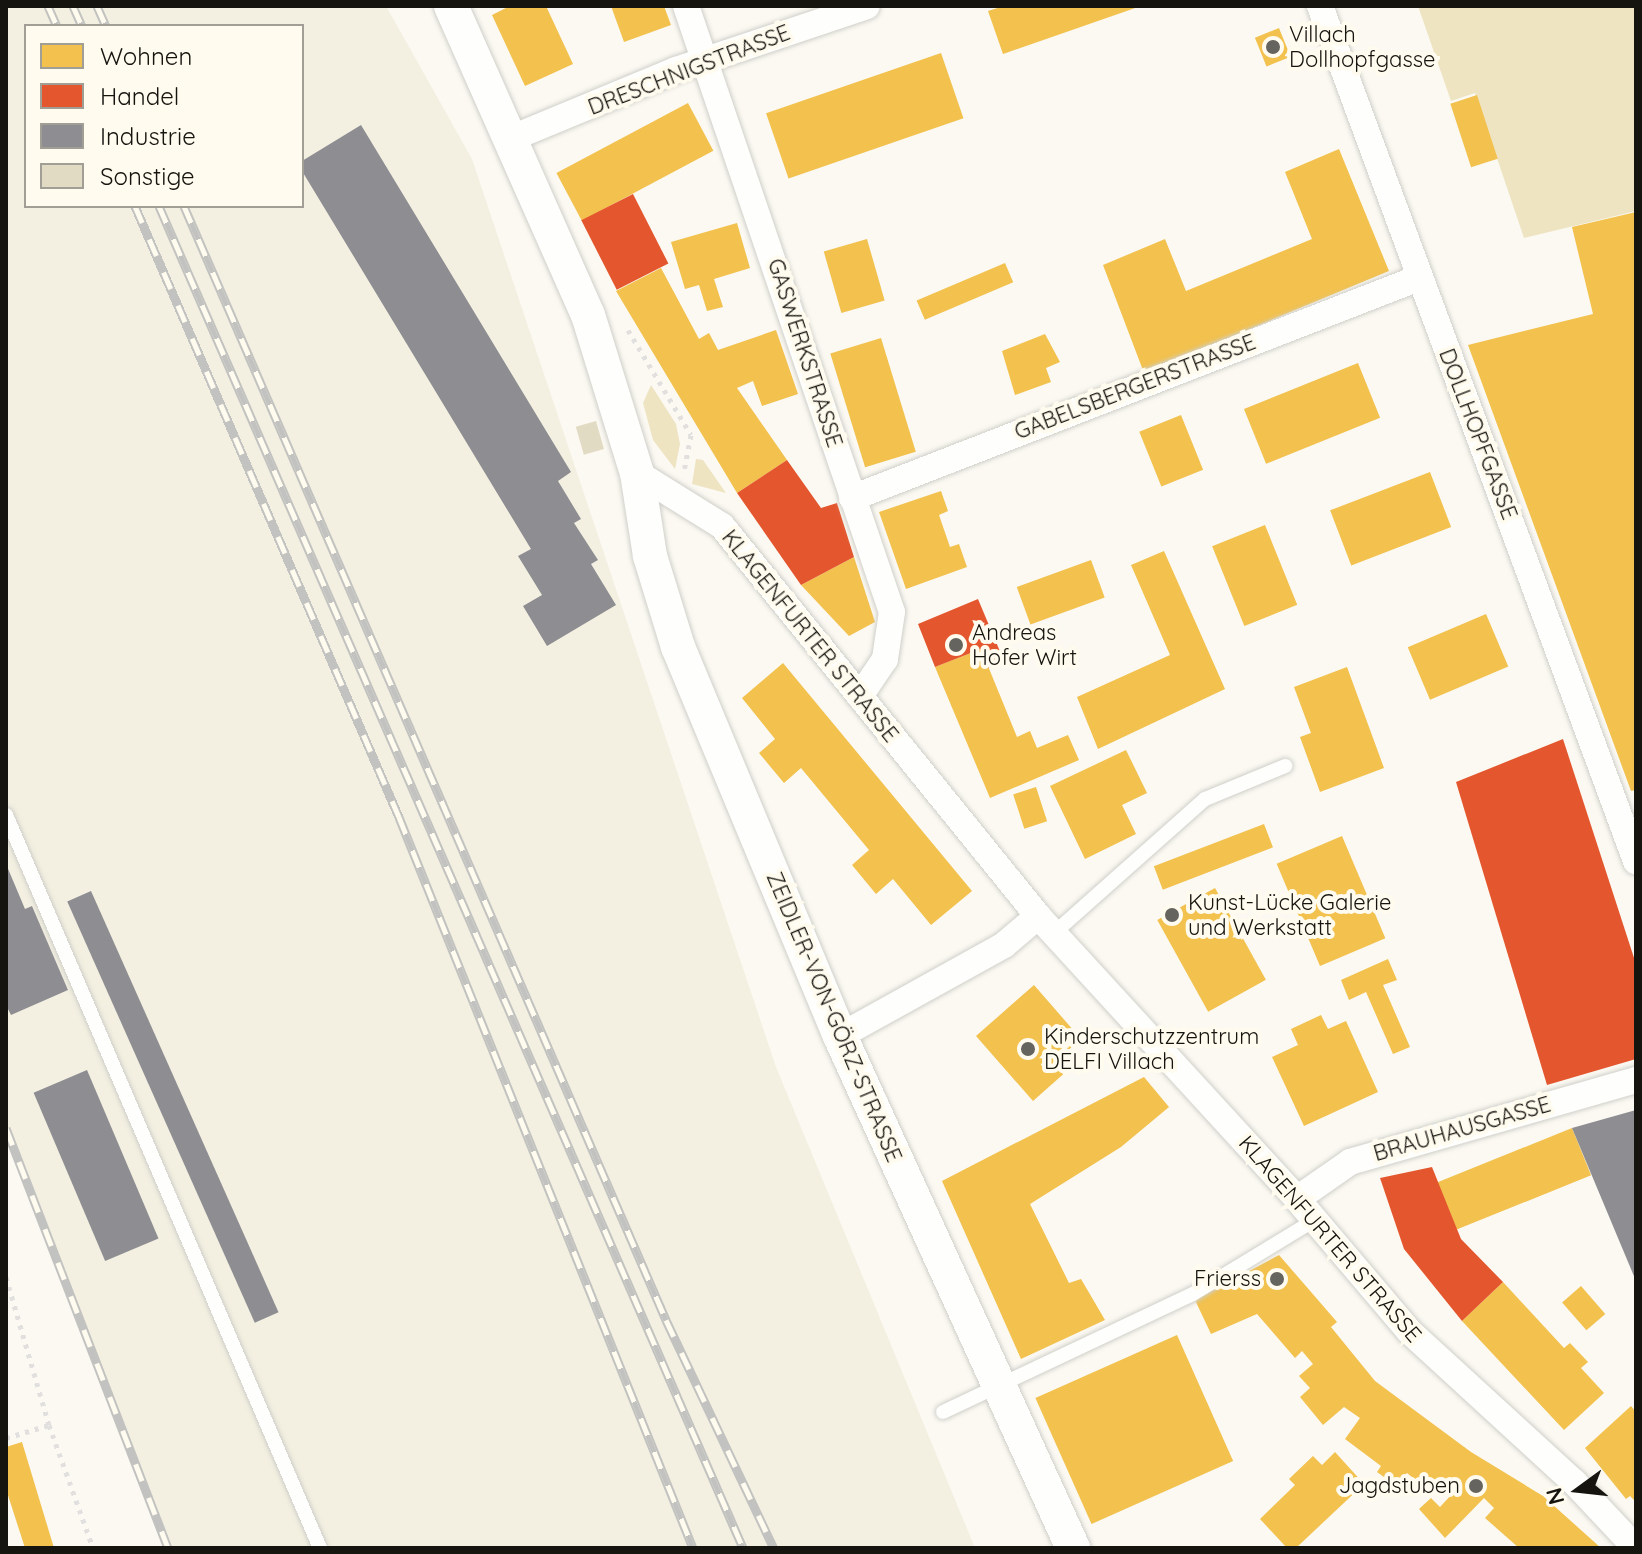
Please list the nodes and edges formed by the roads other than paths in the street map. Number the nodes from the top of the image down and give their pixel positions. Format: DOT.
graph roads {
  1 [pos="451,6"];
  2 [pos="686,6"];
  3 [pos="867,6"];
  4 [pos="1320,6"];
  5 [pos="706,61"];
  6 [pos="512,138"];
  7 [pos="1419,278"];
  8 [pos="637,473"];
  9 [pos="852,498"];
  10 [pos="860,696"];
  11 [pos="1285,766"];
  12 [pos="6,815"];
  13 [pos="1636,861"];
  14 [pos="1046,924"];
  15 [pos="840,1036"];
  16 [pos="1636,1080"];
  17 [pos="1297,1199"];
  18 [pos="1313,1221"];
  19 [pos="998,1385"];
  20 [pos="943,1412"];
  21 [pos="320,1548"];
  22 [pos="1073,1548"];
  23 [pos="1636,1548"];
  1 -- 6 [label="street"];
  2 -- 5 [label="street, GASWERKSTRASSE"];
  3 -- 5 [label="street, DRESCHNIGSTRASSE"];
  4 -- 7 [label="street, DOLLHOPFGASSE"];
  5 -- 6 [label="street, DRESCHNIGSTRASSE"];
  5 -- 9 [label="street, GASWERKSTRASSE"];
  6 -- 8 [label="street"];
  7 -- 9 [label="street, GABELSBERGERSTRASSE"];
  7 -- 13 [label="street, DOLLHOPFGASSE"];
  8 -- 10 [label="street, KLAGENFURTER STRASSE"];
  8 -- 15 [label="street, ZEIDLER-VON-GÖRZ-STRASSE"];
  9 -- 10 [label="street, GASWERKSTRASSE"];
  10 -- 14 [label="street, KLAGENFURTER STRASSE"];
  11 -- 14 [label="lane"];
  12 -- 21 [label="lane"];
  14 -- 15 [label="street"];
  14 -- 17 [label="street, KLAGENFURTER STRASSE"];
  15 -- 19 [label="street, ZEIDLER-VON-GÖRZ-STRASSE"];
  16 -- 17 [label="street, BRAUHAUSGASSE"];
  17 -- 18 [label="street, KLAGENFURTER STRASSE"];
  18 -- 19 [label="lane"];
  18 -- 23 [label="street, KLAGENFURTER STRASSE"];
  19 -- 20 [label="lane"];
  19 -- 22 [label="street, ZEIDLER-VON-GÖRZ-STRASSE"];
}
